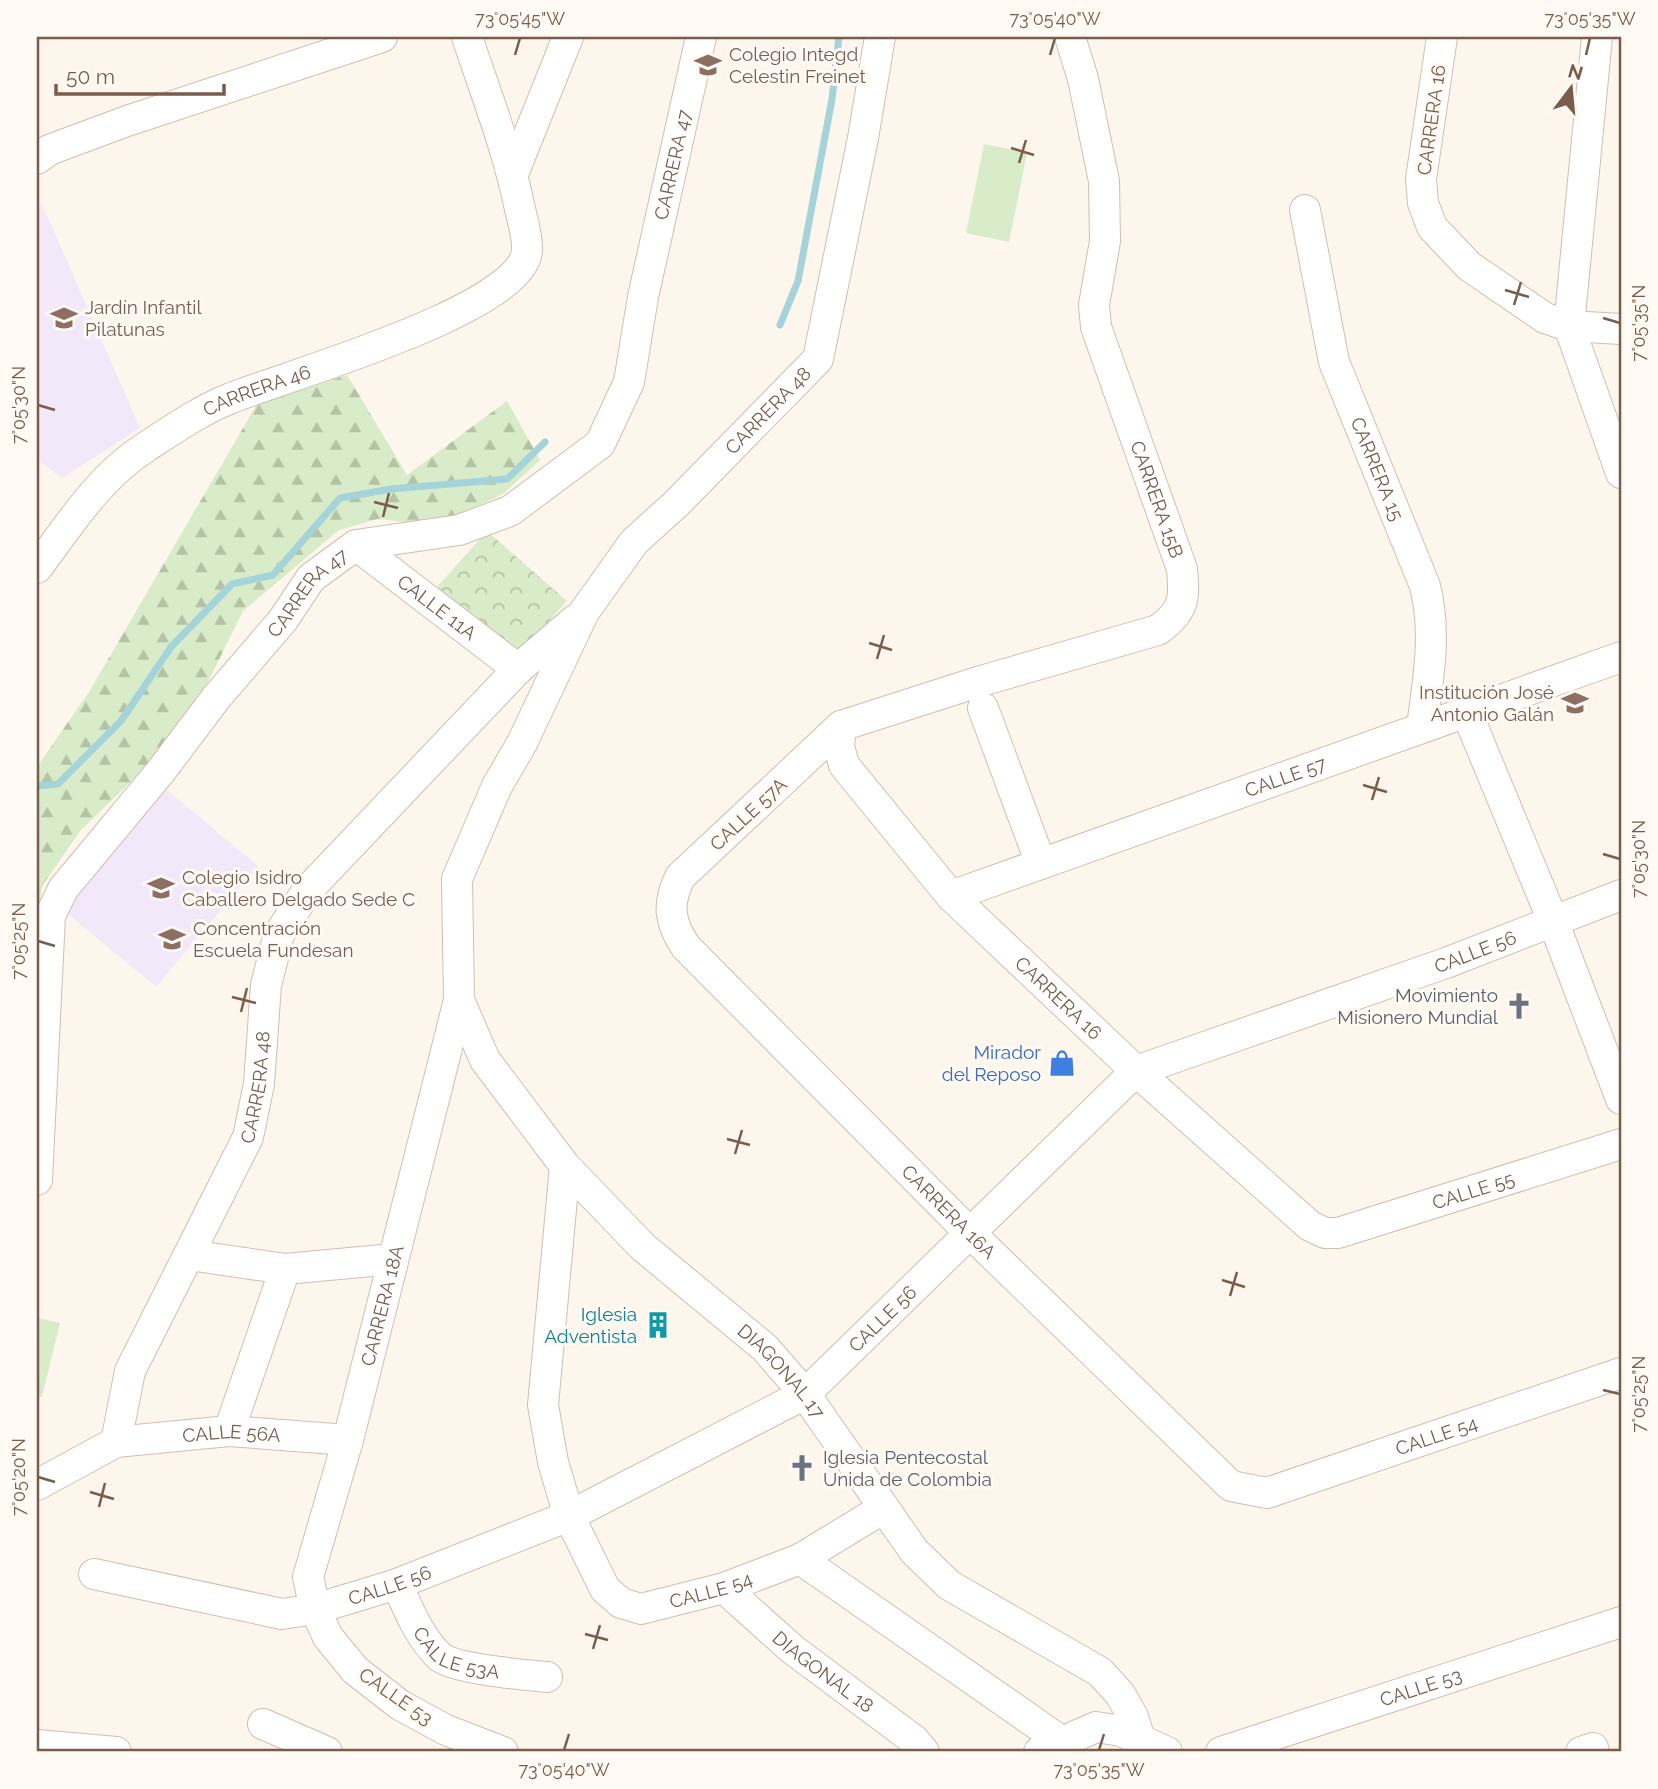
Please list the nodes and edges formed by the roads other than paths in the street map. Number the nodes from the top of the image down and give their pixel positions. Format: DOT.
graph roads {
  1 [pos="382,37"];
  2 [pos="467,37"];
  3 [pos="568,37"];
  4 [pos="701,37"];
  5 [pos="880,37"];
  6 [pos="1070,37"];
  7 [pos="1442,37"];
  8 [pos="1597,37"];
  9 [pos="353,43"];
  10 [pos="37,159"];
  11 [pos="513,174"];
  12 [pos="1305,210"];
  13 [pos="1569,326"];
  14 [pos="1621,329"];
  15 [pos="1621,473"];
  16 [pos="356,545"];
  17 [pos="37,568"];
  18 [pos="584,612"];
  19 [pos="1621,657"];
  20 [pos="518,669"];
  21 [pos="984,708"];
  22 [pos="1467,713"];
  23 [pos="841,726"];
  24 [pos="1422,727"];
  25 [pos="1041,864"];
  26 [pos="1621,895"];
  27 [pos="951,896"];
  28 [pos="670,910"];
  29 [pos="1553,921"];
  30 [pos="459,1000"];
  31 [pos="1136,1070"];
  32 [pos="1621,1099"];
  33 [pos="1621,1144"];
  34 [pos="565,1166"];
  35 [pos="37,1180"];
  36 [pos="970,1233"];
  37 [pos="1325,1233"];
  38 [pos="190,1255"];
  39 [pos="393,1259"];
  40 [pos="285,1269"];
  41 [pos="1621,1373"];
  42 [pos="805,1394"];
  43 [pos="229,1431"];
  44 [pos="348,1440"];
  45 [pos="116,1442"];
  46 [pos="37,1485"];
  47 [pos="1250,1492"];
  48 [pos="884,1508"];
  49 [pos="569,1516"];
  50 [pos="800,1559"];
  51 [pos="94,1574"];
  52 [pos="397,1584"];
  53 [pos="724,1588"];
  54 [pos="315,1609"];
  55 [pos="1621,1622"];
  56 [pos="547,1677"];
  57 [pos="263,1724"];
  58 [pos="37,1745"];
  59 [pos="1142,1745"];
  60 [pos="1050,1746"];
  61 [pos="116,1752"];
  62 [pos="327,1752"];
  63 [pos="503,1752"];
  64 [pos="924,1752"];
  65 [pos="1167,1752"];
  66 [pos="1221,1752"];
  1 -- 9 [label="street"];
  2 -- 11 [label="street"];
  3 -- 11 [label="street"];
  4 -- 16 [label="street, CARRERA 47"];
  5 -- 18 [label="street, CARRERA 48"];
  6 -- 23 [label="street, CARRERA 15B"];
  7 -- 13 [label="street, CARRERA 16"];
  8 -- 13 [label="street"];
  9 -- 10 [label="street"];
  11 -- 17 [label="street, CARRERA 46"];
  12 -- 24 [label="street, CARRERA 15"];
  13 -- 14 [label="street"];
  13 -- 15 [label="street"];
  16 -- 20 [label="street, CALLE 11A"];
  16 -- 35 [label="street, CARRERA 47"];
  18 -- 20 [label="street, CARRERA 48"];
  18 -- 30 [label="street, CARRERA 48"];
  19 -- 22 [label="street, CALLE 57"];
  20 -- 38 [label="street, CARRERA 48"];
  21 -- 25 [label="street"];
  22 -- 24 [label="street, CALLE 57"];
  22 -- 29 [label="street"];
  23 -- 27 [label="street, CARRERA 16"];
  23 -- 28 [label="street, CALLE 57A"];
  24 -- 25 [label="street, CALLE 57"];
  25 -- 27 [label="street, CALLE 57"];
  26 -- 29 [label="street, CALLE 56"];
  27 -- 31 [label="street, CARRERA 16"];
  28 -- 36 [label="street, CARRERA 16A"];
  29 -- 31 [label="street, CALLE 56"];
  29 -- 32 [label="street"];
  30 -- 34 [label="street, DIAGONAL 17"];
  30 -- 39 [label="street, CARRERA 18A"];
  31 -- 36 [label="street, CALLE 56"];
  31 -- 37 [label="street, CARRERA 16"];
  33 -- 37 [label="street, CALLE 55"];
  34 -- 42 [label="street, DIAGONAL 17"];
  34 -- 49 [label="street"];
  36 -- 42 [label="street, CALLE 56"];
  36 -- 47 [label="street, CARRERA 16A"];
  38 -- 40 [label="street"];
  38 -- 45 [label="street, CARRERA 48"];
  39 -- 40 [label="street"];
  39 -- 44 [label="street, CARRERA 18A"];
  40 -- 43 [label="street"];
  41 -- 47 [label="street, CALLE 54"];
  42 -- 48 [label="street, DIAGONAL 17"];
  42 -- 49 [label="street, CALLE 56"];
  43 -- 44 [label="street, CALLE 56A"];
  43 -- 45 [label="street, CALLE 56A"];
  44 -- 54 [label="street, CARRERA 18A"];
  45 -- 46 [label="street"];
  48 -- 50 [label="street, CALLE 54"];
  48 -- 59 [label="street, DIAGONAL 17"];
  49 -- 52 [label="street, CALLE 56"];
  49 -- 53 [label="street, CALLE 54"];
  50 -- 53 [label="street, CALLE 54"];
  50 -- 60 [label="street"];
  51 -- 54 [label="street, CALLE 56"];
  52 -- 54 [label="street, CALLE 56"];
  52 -- 56 [label="street, CALLE 53A"];
  53 -- 64 [label="street, DIAGONAL 18"];
  54 -- 63 [label="street, CALLE 53"];
  55 -- 66 [label="street, CALLE 53"];
  57 -- 62 [label="street"];
  58 -- 61 [label="street"];
  59 -- 60 [label="street"];
  59 -- 65 [label="street"];
}
